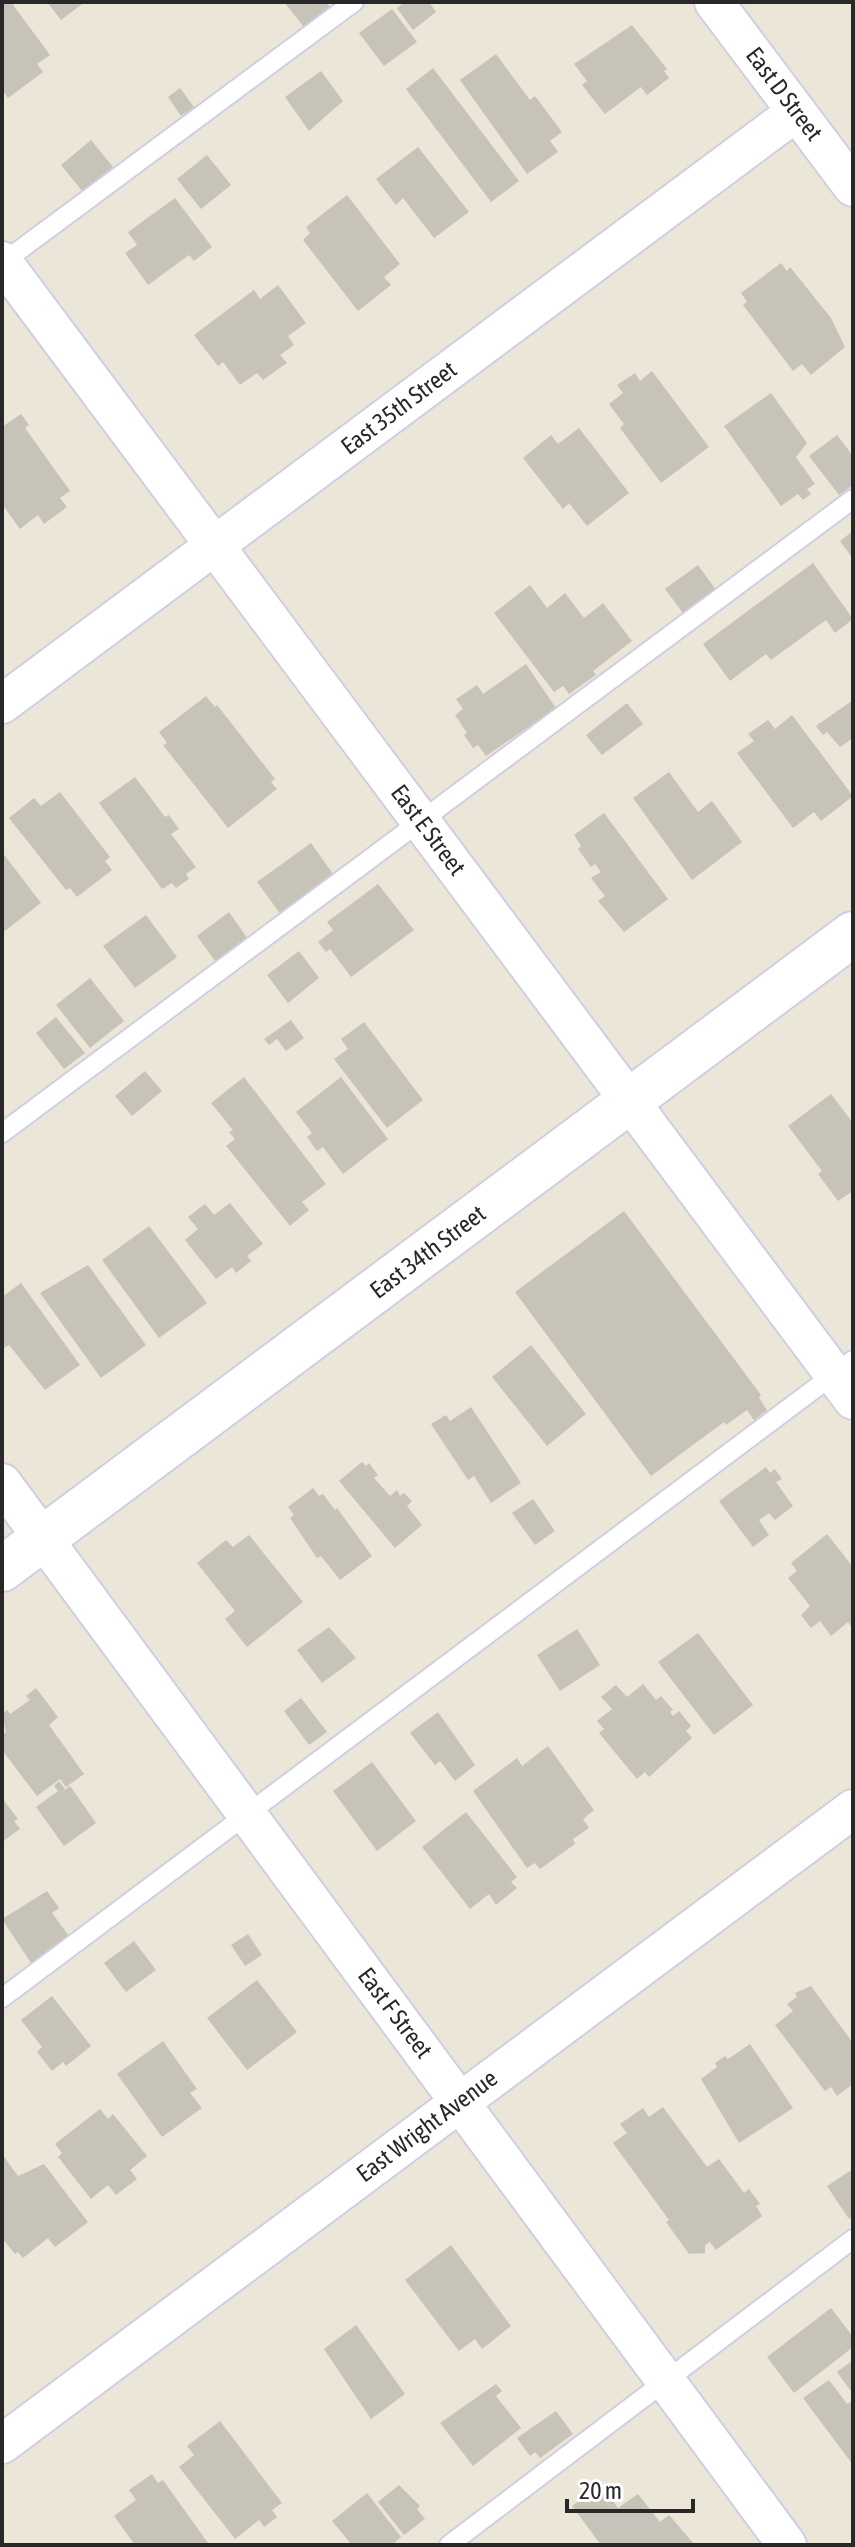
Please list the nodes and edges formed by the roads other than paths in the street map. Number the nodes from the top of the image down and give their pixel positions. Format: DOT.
graph roads {
  1 [pos="354,2"];
  2 [pos="714,2"];
  3 [pos="796,112"];
  4 [pos="853,187"];
  5 [pos="2,262"];
  6 [pos="853,499"];
  7 [pos="215,546"];
  8 [pos="2,704"];
  9 [pos="422,821"];
  10 [pos="853,934"];
  11 [pos="630,1101"];
  12 [pos="2,1133"];
  13 [pos="847,1378"];
  14 [pos="2,1483"];
  15 [pos="43,1538"];
  16 [pos="2,1569"];
  17 [pos="853,1809"];
  18 [pos="247,1815"];
  19 [pos="2,1998"];
  20 [pos="461,2101"];
  21 [pos="853,2239"];
  22 [pos="667,2381"];
  23 [pos="2,2444"];
  24 [pos="449,2545"];
  25 [pos="787,2545"];
  1 -- 5 [label="lane"];
  2 -- 3 [label="street, East D Street"];
  3 -- 4 [label="street, East D Street"];
  3 -- 7 [label="street, East 35th Street"];
  5 -- 7 [label="street, East E Street"];
  6 -- 9 [label="lane"];
  7 -- 8 [label="street, East 35th Street"];
  7 -- 9 [label="street, East E Street"];
  9 -- 11 [label="street, East E Street"];
  9 -- 12 [label="lane"];
  10 -- 11 [label="street, East 34th Street"];
  11 -- 13 [label="street, East E Street"];
  11 -- 15 [label="street, East 34th Street"];
  13 -- 18 [label="lane"];
  14 -- 15 [label="street, East F Street"];
  15 -- 16 [label="street, East 34th Street"];
  15 -- 18 [label="street, East F Street"];
  17 -- 20 [label="street, East Wright Avenue"];
  18 -- 19 [label="lane"];
  18 -- 20 [label="street, East F Street"];
  20 -- 22 [label="street, East F Street"];
  20 -- 23 [label="street, East Wright Avenue"];
  21 -- 22 [label="lane"];
  22 -- 24 [label="lane"];
  22 -- 25 [label="street, East F Street"];
}
